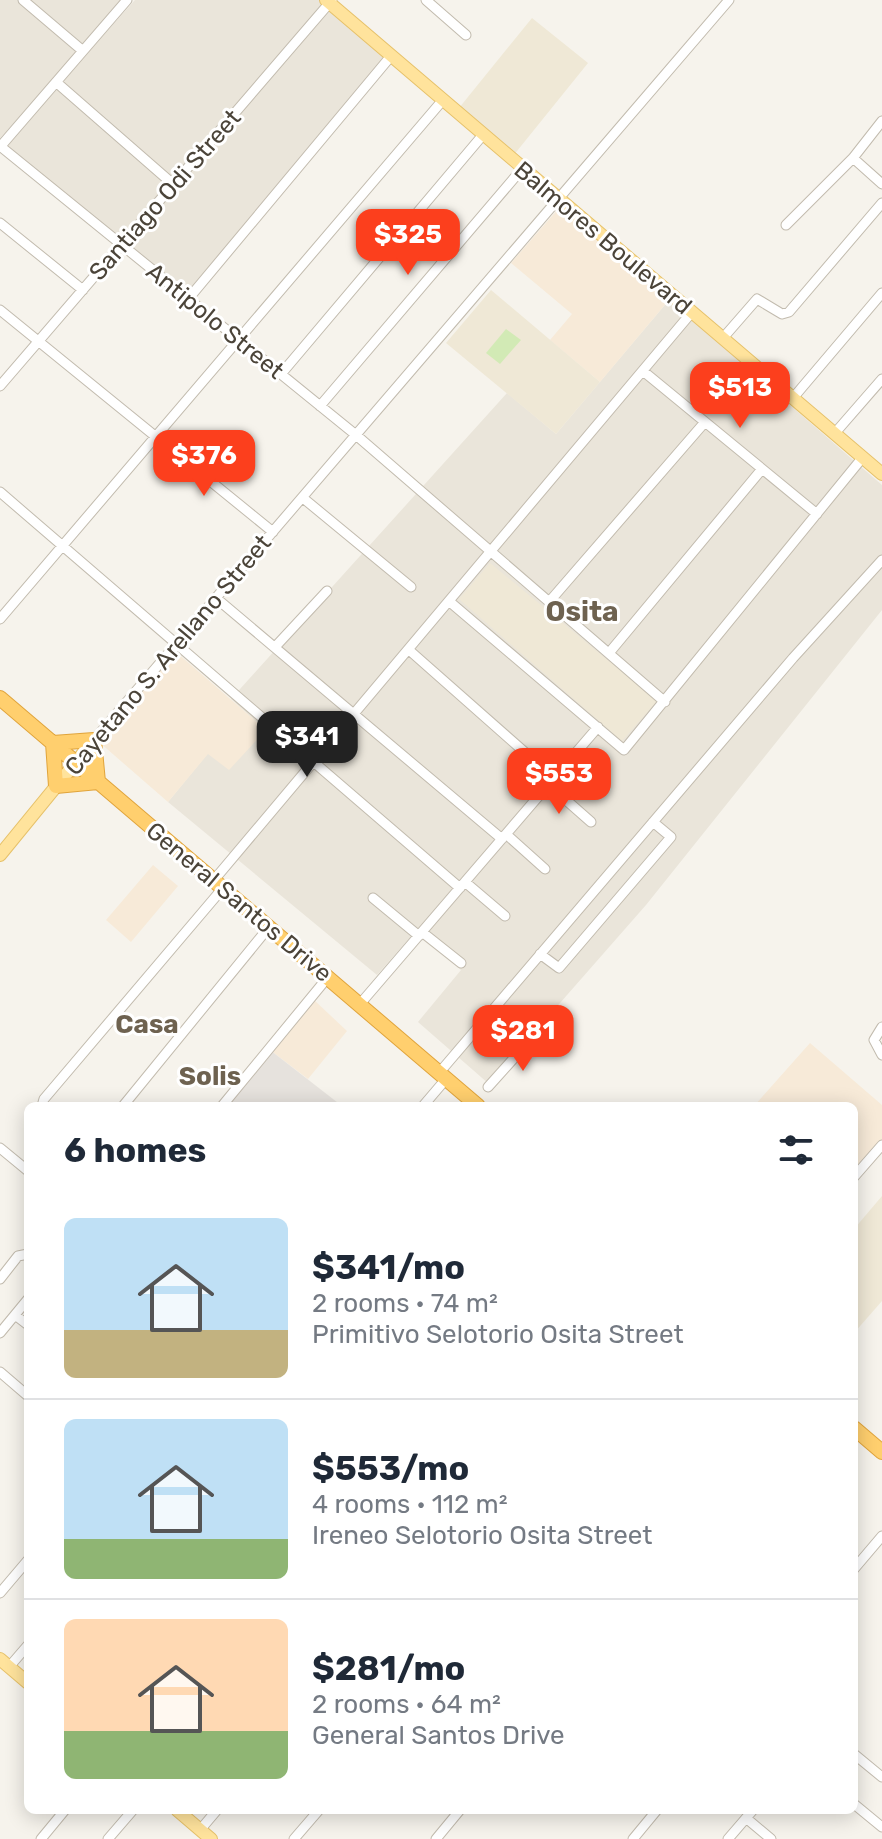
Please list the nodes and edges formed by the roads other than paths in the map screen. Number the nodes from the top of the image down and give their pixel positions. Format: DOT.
graph roads {
  1 [pos="23,0"];
  2 [pos="127,0"];
  3 [pos="426,0"];
  4 [pos="729,0"];
  5 [pos="329,1"];
  6 [pos="466,35"];
  7 [pos="83,51"];
  8 [pos="391,56"];
  9 [pos="56,82"];
  10 [pos="442,101"];
  11 [pos="882,121"];
  12 [pos="482,136"];
  13 [pos="0,146"];
  14 [pos="853,158"];
  15 [pos="521,170"];
  16 [pos="882,184"];
  17 [pos="174,185"];
  18 [pos="557,201"];
  19 [pos="882,203"];
  20 [pos="0,223"];
  21 [pos="786,225"];
  22 [pos="122,246"];
  23 [pos="83,290"];
  24 [pos="882,293"];
  25 [pos="189,298"];
  26 [pos="0,310"];
  27 [pos="692,312"];
  28 [pos="723,338"];
  29 [pos="38,341"];
  30 [pos="240,341"];
  31 [pos="643,371"];
  32 [pos="281,374"];
  33 [pos="882,379"];
  34 [pos="0,386"];
  35 [pos="793,398"];
  36 [pos="320,406"];
  37 [pos="705,422"];
  38 [pos="835,433"];
  39 [pos="356,435"];
  40 [pos="156,439"];
  41 [pos="863,457"];
  42 [pos="762,469"];
  43 [pos="880,469"];
  44 [pos="0,492"];
  45 [pos="303,498"];
  46 [pos="817,514"];
  47 [pos="273,532"];
  48 [pos="63,547"];
  49 [pos="491,552"];
  50 [pos="882,560"];
  51 [pos="411,587"];
  52 [pos="327,591"];
  53 [pos="216,598"];
  54 [pos="450,602"];
  55 [pos="549,602"];
  56 [pos="0,619"];
  57 [pos="176,645"];
  58 [pos="275,647"];
  59 [pos="409,650"];
  60 [pos="609,653"];
  61 [pos="0,698"];
  62 [pos="665,702"];
  63 [pos="354,715"];
  64 [pos="598,727"];
  65 [pos="94,740"];
  66 [pos="53,743"];
  67 [pos="75,763"];
  68 [pos="313,763"];
  69 [pos="552,781"];
  70 [pos="98,782"];
  71 [pos="56,786"];
  72 [pos="591,822"];
  73 [pos="653,822"];
  74 [pos="504,837"];
  75 [pos="0,855"];
  76 [pos="545,869"];
  77 [pos="218,884"];
  78 [pos="462,885"];
  79 [pos="373,898"];
  80 [pos="505,916"];
  81 [pos="269,927"];
  82 [pos="420,934"];
  83 [pos="540,954"];
  84 [pos="461,963"];
  85 [pos="328,977"];
  86 [pos="360,1004"];
  87 [pos="882,1027"];
  88 [pos="533,1037"];
  89 [pos="882,1055"];
  90 [pos="442,1076"];
  91 [pos="488,1087"];
  92 [pos="43,1102"];
  93 [pos="126,1102"];
  94 [pos="225,1102"];
  95 [pos="426,1102"];
  96 [pos="473,1102"];
  97 [pos="882,1145"];
  98 [pos="0,1148"];
  99 [pos="24,1168"];
  100 [pos="858,1172"];
  101 [pos="24,1255"];
  102 [pos="0,1279"];
  103 [pos="24,1304"];
  104 [pos="15,1315"];
  105 [pos="24,1322"];
  106 [pos="0,1333"];
  107 [pos="0,1372"];
  108 [pos="24,1393"];
  109 [pos="858,1431"];
  110 [pos="882,1452"];
  111 [pos="882,1536"];
  112 [pos="858,1564"];
  113 [pos="24,1565"];
  114 [pos="0,1593"];
  115 [pos="24,1648"];
  116 [pos="5,1663"];
  117 [pos="24,1680"];
  118 [pos="858,1757"];
  119 [pos="882,1777"];
  120 [pos="858,1807"];
  121 [pos="62,1814"];
  122 [pos="130,1814"];
  123 [pos="182,1814"];
  124 [pos="214,1814"];
  125 [pos="316,1814"];
  126 [pos="457,1814"];
  127 [pos="654,1814"];
  128 [pos="750,1814"];
  129 [pos="882,1827"];
  130 [pos="200,1830"];
  131 [pos="41,1839"];
  132 [pos="108,1839"];
  133 [pos="211,1839"];
  134 [pos="294,1839"];
  135 [pos="436,1839"];
  136 [pos="633,1839"];
  137 [pos="728,1839"];
  138 [pos="771,1839"];
  1 -- 7 [label="street"];
  2 -- 7 [label="street"];
  3 -- 6 [label="street"];
  4 -- 18 [label="street, Cayetano S. Arellano Street"];
  5 -- 8 [label="main road, Balmores Boulevard"];
  5 -- 17 [label="street, Santiago Odi Street"];
  7 -- 9 [label="street"];
  8 -- 10 [label="main road, Balmores Boulevard"];
  8 -- 25 [label="street"];
  9 -- 13 [label="street"];
  9 -- 17 [label="street"];
  10 -- 12 [label="main road, Balmores Boulevard"];
  10 -- 30 [label="street"];
  11 -- 14 [label="street"];
  12 -- 15 [label="main road, Balmores Boulevard"];
  12 -- 32 [label="street"];
  13 -- 22 [label="street, Antipolo Street"];
  14 -- 16 [label="street"];
  14 -- 21 [label="street"];
  15 -- 18 [label="main road, Balmores Boulevard"];
  15 -- 36 [label="street"];
  17 -- 22 [label="street, Santiago Odi Street"];
  18 -- 27 [label="main road, Balmores Boulevard"];
  18 -- 39 [label="street, Cayetano S. Arellano Street"];
  19 -- 28 [label="street"];
  20 -- 23 [label="street"];
  22 -- 23 [label="street, Santiago Odi Street"];
  22 -- 25 [label="street, Antipolo Street"];
  23 -- 29 [label="street, Santiago Odi Street"];
  24 -- 35 [label="street"];
  25 -- 30 [label="street, Antipolo Street"];
  26 -- 29 [label="street"];
  27 -- 28 [label="main road, Balmores Boulevard"];
  27 -- 31 [label="street"];
  28 -- 35 [label="main road, Balmores Boulevard"];
  29 -- 34 [label="street, Santiago Odi Street"];
  29 -- 40 [label="street"];
  30 -- 32 [label="street, Antipolo Street"];
  30 -- 40 [label="street"];
  31 -- 37 [label="street"];
  31 -- 49 [label="street"];
  32 -- 36 [label="street, Antipolo Street"];
  33 -- 38 [label="street"];
  35 -- 38 [label="main road, Balmores Boulevard"];
  36 -- 39 [label="street, Antipolo Street"];
  37 -- 42 [label="street"];
  37 -- 55 [label="street"];
  38 -- 41 [label="main road, Balmores Boulevard"];
  39 -- 45 [label="street, Cayetano S. Arellano Street"];
  39 -- 49 [label="street, Antipolo Street"];
  40 -- 47 [label="street"];
  40 -- 48 [label="street"];
  41 -- 43 [label="main road, Balmores Boulevard"];
  41 -- 46 [label="street"];
  42 -- 46 [label="street"];
  42 -- 60 [label="street"];
  44 -- 48 [label="street"];
  45 -- 47 [label="street, Cayetano S. Arellano Street"];
  45 -- 51 [label="street"];
  46 -- 62 [label="street"];
  47 -- 53 [label="street, Cayetano S. Arellano Street"];
  48 -- 56 [label="street"];
  48 -- 57 [label="street"];
  49 -- 54 [label="street"];
  49 -- 55 [label="street, Antipolo Street"];
  50 -- 73 [label="street"];
  52 -- 58 [label="street"];
  53 -- 57 [label="street, Cayetano S. Arellano Street"];
  53 -- 58 [label="street"];
  54 -- 59 [label="street"];
  54 -- 64 [label="street"];
  55 -- 60 [label="street, Antipolo Street"];
  57 -- 65 [label="street, Cayetano S. Arellano Street"];
  57 -- 68 [label="street"];
  58 -- 63 [label="street"];
  59 -- 63 [label="street"];
  59 -- 69 [label="street"];
  60 -- 62 [label="street, Antipolo Street"];
  61 -- 66 [label="highway, General Santos Drive"];
  62 -- 64 [label="street"];
  63 -- 68 [label="street"];
  63 -- 74 [label="street"];
  64 -- 69 [label="street"];
  65 -- 66 [label="highway"];
  65 -- 67 [label="main road, Cayetano S. Arellano Street"];
  65 -- 70 [label="highway"];
  66 -- 67 [label="highway, General Santos Drive"];
  66 -- 71 [label="highway"];
  67 -- 70 [label="highway, General Santos Drive"];
  67 -- 71 [label="main road, Cayetano S. Arellano Street"];
  68 -- 77 [label="street"];
  68 -- 78 [label="street"];
  69 -- 72 [label="street"];
  69 -- 74 [label="street"];
  70 -- 71 [label="highway"];
  70 -- 77 [label="highway, General Santos Drive"];
  71 -- 75 [label="main road, Cayetano S. Arellano Street"];
  73 -- 83 [label="street"];
  73 -- 83 [label="street"];
  74 -- 76 [label="street"];
  74 -- 78 [label="street"];
  77 -- 81 [label="highway, General Santos Drive"];
  77 -- 92 [label="street"];
  78 -- 80 [label="street"];
  78 -- 82 [label="street"];
  79 -- 82 [label="street"];
  81 -- 85 [label="highway, General Santos Drive"];
  81 -- 93 [label="street"];
  82 -- 84 [label="street"];
  82 -- 86 [label="street"];
  83 -- 90 [label="street"];
  85 -- 86 [label="highway, General Santos Drive"];
  85 -- 94 [label="street"];
  86 -- 90 [label="highway, General Santos Drive"];
  87 -- 89 [label="street"];
  88 -- 91 [label="street"];
  90 -- 95 [label="street"];
  90 -- 96 [label="highway, General Santos Drive"];
  97 -- 100 [label="street"];
  98 -- 99 [label="street"];
  101 -- 102 [label="street"];
  103 -- 104 [label="street"];
  104 -- 105 [label="street"];
  104 -- 106 [label="street"];
  107 -- 108 [label="street"];
  109 -- 110 [label="highway"];
  111 -- 112 [label="street"];
  113 -- 114 [label="street"];
  115 -- 116 [label="street"];
  116 -- 117 [label="main road"];
  118 -- 119 [label="street"];
  120 -- 129 [label="street"];
  121 -- 131 [label="street"];
  122 -- 132 [label="street"];
  123 -- 130 [label="main road"];
  124 -- 130 [label="street"];
  125 -- 134 [label="street"];
  126 -- 135 [label="street"];
  127 -- 136 [label="street"];
  128 -- 137 [label="street"];
  128 -- 138 [label="street"];
  130 -- 133 [label="main road"];
}
